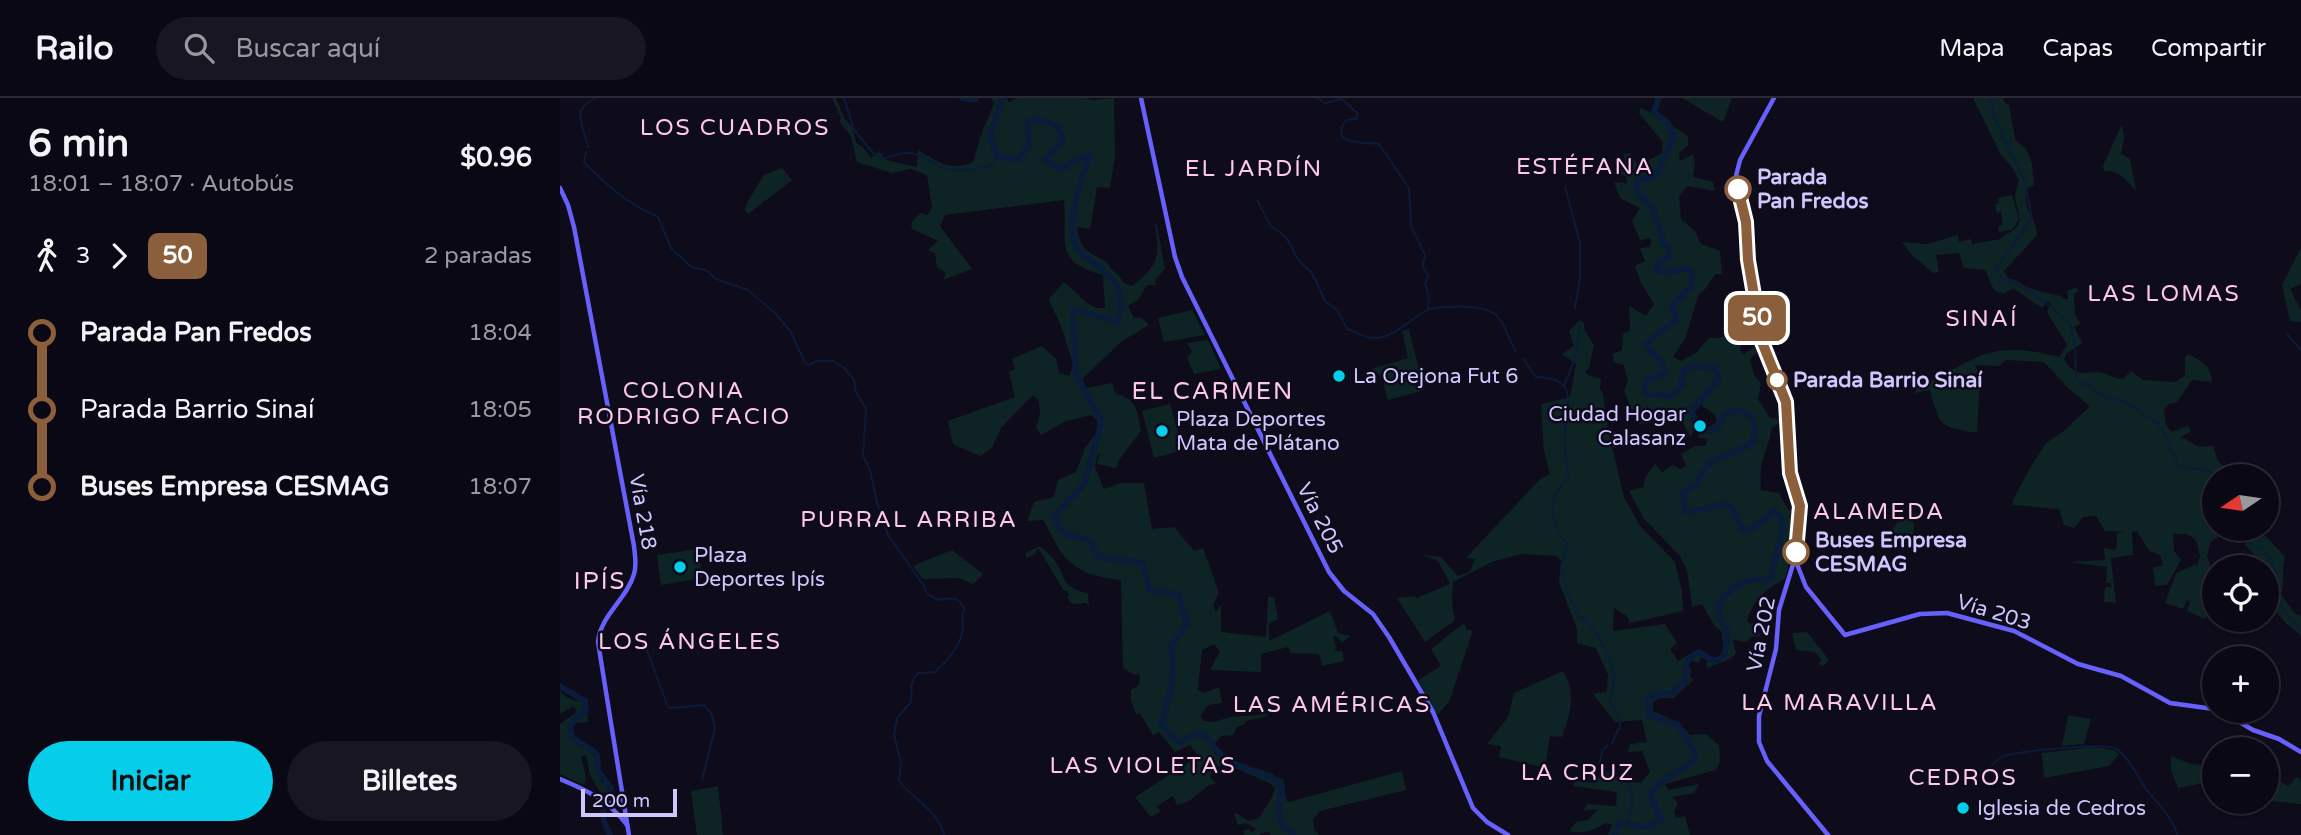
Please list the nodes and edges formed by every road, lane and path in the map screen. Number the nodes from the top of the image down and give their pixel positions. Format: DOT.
graph roads {
  1 [pos="1141,98"];
  2 [pos="1774,98"];
  3 [pos="560,188"];
  4 [pos="1795,558"];
  5 [pos="1800,573"];
  6 [pos="1791,574"];
  7 [pos="2202,707"];
  8 [pos="2241,723"];
  9 [pos="2301,752"];
  10 [pos="560,779"];
  11 [pos="622,793"];
  12 [pos="606,803"];
  13 [pos="627,826"];
  14 [pos="629,835"];
  15 [pos="1508,835"];
  16 [pos="1828,835"];
  1 -- 15 [label="main road, Vía 205"];
  2 -- 4 [label="main road, Vía 202"];
  3 -- 11 [label="main road, Vía 218"];
  4 -- 5 [label="main road, Vía 203"];
  4 -- 6 [label="main road, Vía 202"];
  5 -- 6 [label="main road"];
  5 -- 7 [label="main road, Vía 203"];
  6 -- 16 [label="main road, Vía 202"];
  8 -- 9 [label="main road"];
  10 -- 12 [label="main road"];
  11 -- 12 [label="main road"];
  11 -- 13 [label="main road, Vía 218"];
  12 -- 13 [label="main road"];
  13 -- 14 [label="main road, Vía 218"];
}
